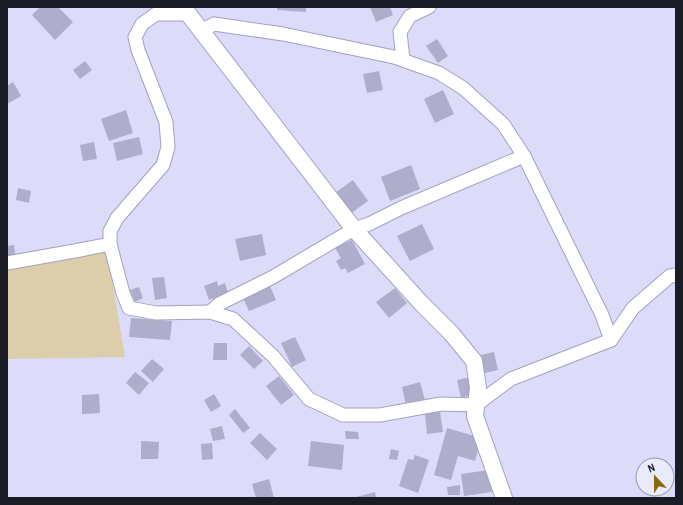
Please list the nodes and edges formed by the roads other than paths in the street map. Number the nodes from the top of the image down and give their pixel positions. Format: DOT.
graph roads {
  1 [pos="428,7"];
  2 [pos="186,11"];
  3 [pos="201,31"];
  4 [pos="403,60"];
  5 [pos="524,156"];
  6 [pos="354,229"];
  7 [pos="110,244"];
  8 [pos="7,263"];
  9 [pos="676,275"];
  10 [pos="210,312"];
  11 [pos="610,340"];
  12 [pos="476,404"];
  13 [pos="504,498"];
  1 -- 4 [label="street"];
  2 -- 3 [label="street"];
  2 -- 7 [label="street"];
  3 -- 4 [label="street"];
  3 -- 6 [label="street"];
  4 -- 5 [label="street"];
  5 -- 6 [label="street"];
  5 -- 11 [label="street"];
  6 -- 10 [label="street"];
  6 -- 12 [label="street"];
  7 -- 8 [label="street"];
  7 -- 10 [label="street"];
  9 -- 11 [label="street"];
  10 -- 12 [label="street"];
  11 -- 12 [label="street"];
  12 -- 13 [label="street"];
}
